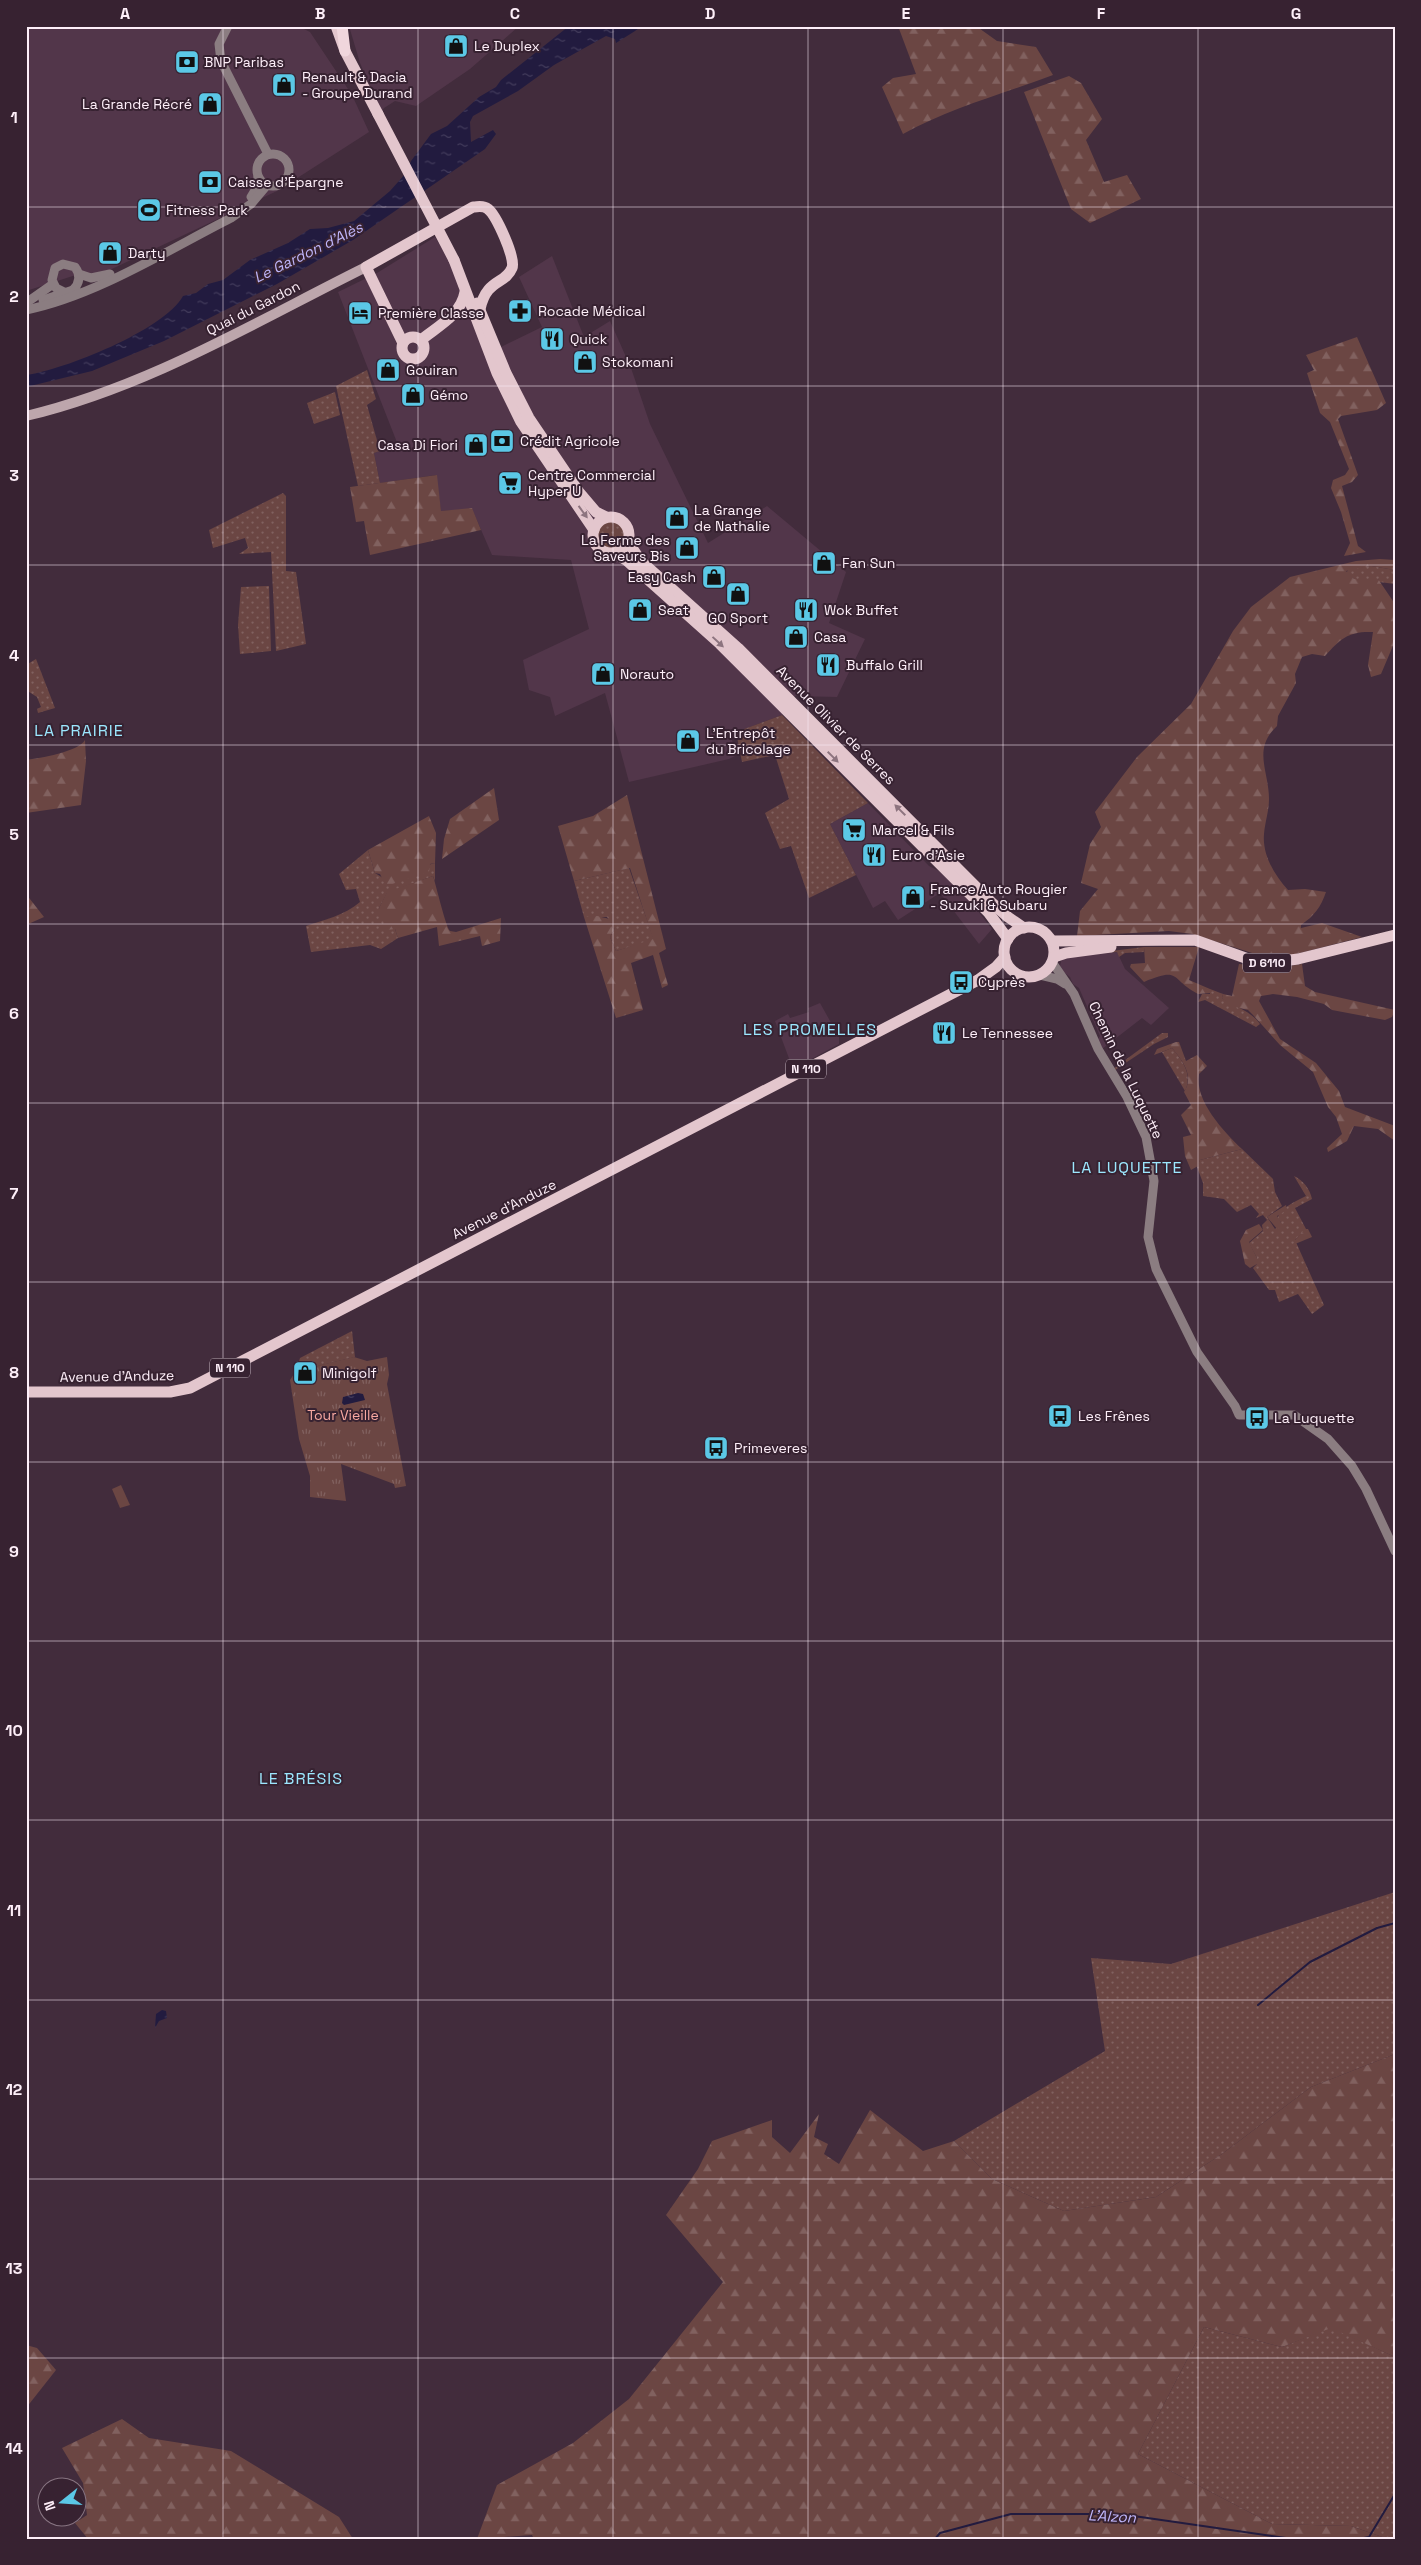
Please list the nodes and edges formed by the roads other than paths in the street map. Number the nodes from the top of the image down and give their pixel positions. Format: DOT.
graph roads {
  1 [pos="228,26"];
  2 [pos="328,26"];
  3 [pos="336,26"];
  4 [pos="342,26"];
  5 [pos="345,51"];
  6 [pos="268,154"];
  7 [pos="258,177"];
  8 [pos="267,185"];
  9 [pos="366,267"];
  10 [pos="79,274"];
  11 [pos="110,280"];
  12 [pos="53,284"];
  13 [pos="486,290"];
  14 [pos="68,291"];
  15 [pos="468,291"];
  16 [pos="26,306"];
  17 [pos="455,313"];
  18 [pos="477,314"];
  19 [pos="26,416"];
  20 [pos="606,517"];
  21 [pos="594,530"];
  22 [pos="628,542"];
  23 [pos="615,553"];
  24 [pos="1024,928"];
  25 [pos="1394,934"];
  26 [pos="1008,939"];
  27 [pos="1141,940"];
  28 [pos="1052,941"];
  29 [pos="1005,957"];
  30 [pos="1053,960"];
  31 [pos="1014,972"];
  32 [pos="1040,975"];
  33 [pos="978,980"];
  34 [pos="1068,986"];
  35 [pos="26,1392"];
  36 [pos="1395,1551"];
  1 -- 6 [label="street"];
  2 -- 5 [label="main road"];
  3 -- 5 [label="main road"];
  4 -- 5 [label="highway"];
  5 -- 15 [label="main road, bridge"];
  6 -- 7 [label="street"];
  6 -- 8 [label="street"];
  7 -- 8 [label="street"];
  7 -- 10 [label="street"];
  8 -- 11 [label="street"];
  9 -- 13 [label="main road, Quai du Gardon"];
  9 -- 17 [label="main road"];
  9 -- 19 [label="main road, Quai du Gardon"];
  10 -- 12 [label="street"];
  10 -- 14 [label="street"];
  11 -- 14 [label="street"];
  11 -- 16 [label="street"];
  12 -- 14 [label="street"];
  12 -- 16 [label="street"];
  13 -- 15 [label="main road"];
  13 -- 18 [label="main road"];
  14 -- 16 [label="street"];
  15 -- 17 [label="main road"];
  15 -- 18 [label="main road"];
  17 -- 18 [label="main road"];
  18 -- 20 [label="main road"];
  18 -- 21 [label="main road, one-way"];
  20 -- 21 [label="main road"];
  20 -- 22 [label="main road"];
  21 -- 23 [label="main road"];
  22 -- 23 [label="main road"];
  24 -- 22 [label="main road, Avenue Olivier de Serres, one-way"];
  23 -- 26 [label="main road, Avenue Olivier de Serres, one-way"];
  24 -- 26 [label="main road"];
  24 -- 28 [label="main road"];
  25 -- 27 [label="main road, D 6110"];
  26 -- 29 [label="main road"];
  27 -- 28 [label="main road, D 6110"];
  27 -- 30 [label="main road, D 6110"];
  28 -- 30 [label="main road"];
  29 -- 31 [label="main road"];
  29 -- 33 [label="main road, Avenue d'Anduze / N 110"];
  30 -- 32 [label="main road"];
  30 -- 34 [label="street, Chemin de la Luquette"];
  31 -- 32 [label="main road"];
  31 -- 33 [label="main road, Avenue d'Anduze / N 110"];
  32 -- 34 [label="street"];
  33 -- 35 [label="main road, Avenue d'Anduze / N 110"];
  34 -- 36 [label="street, Chemin de la Luquette"];
}
